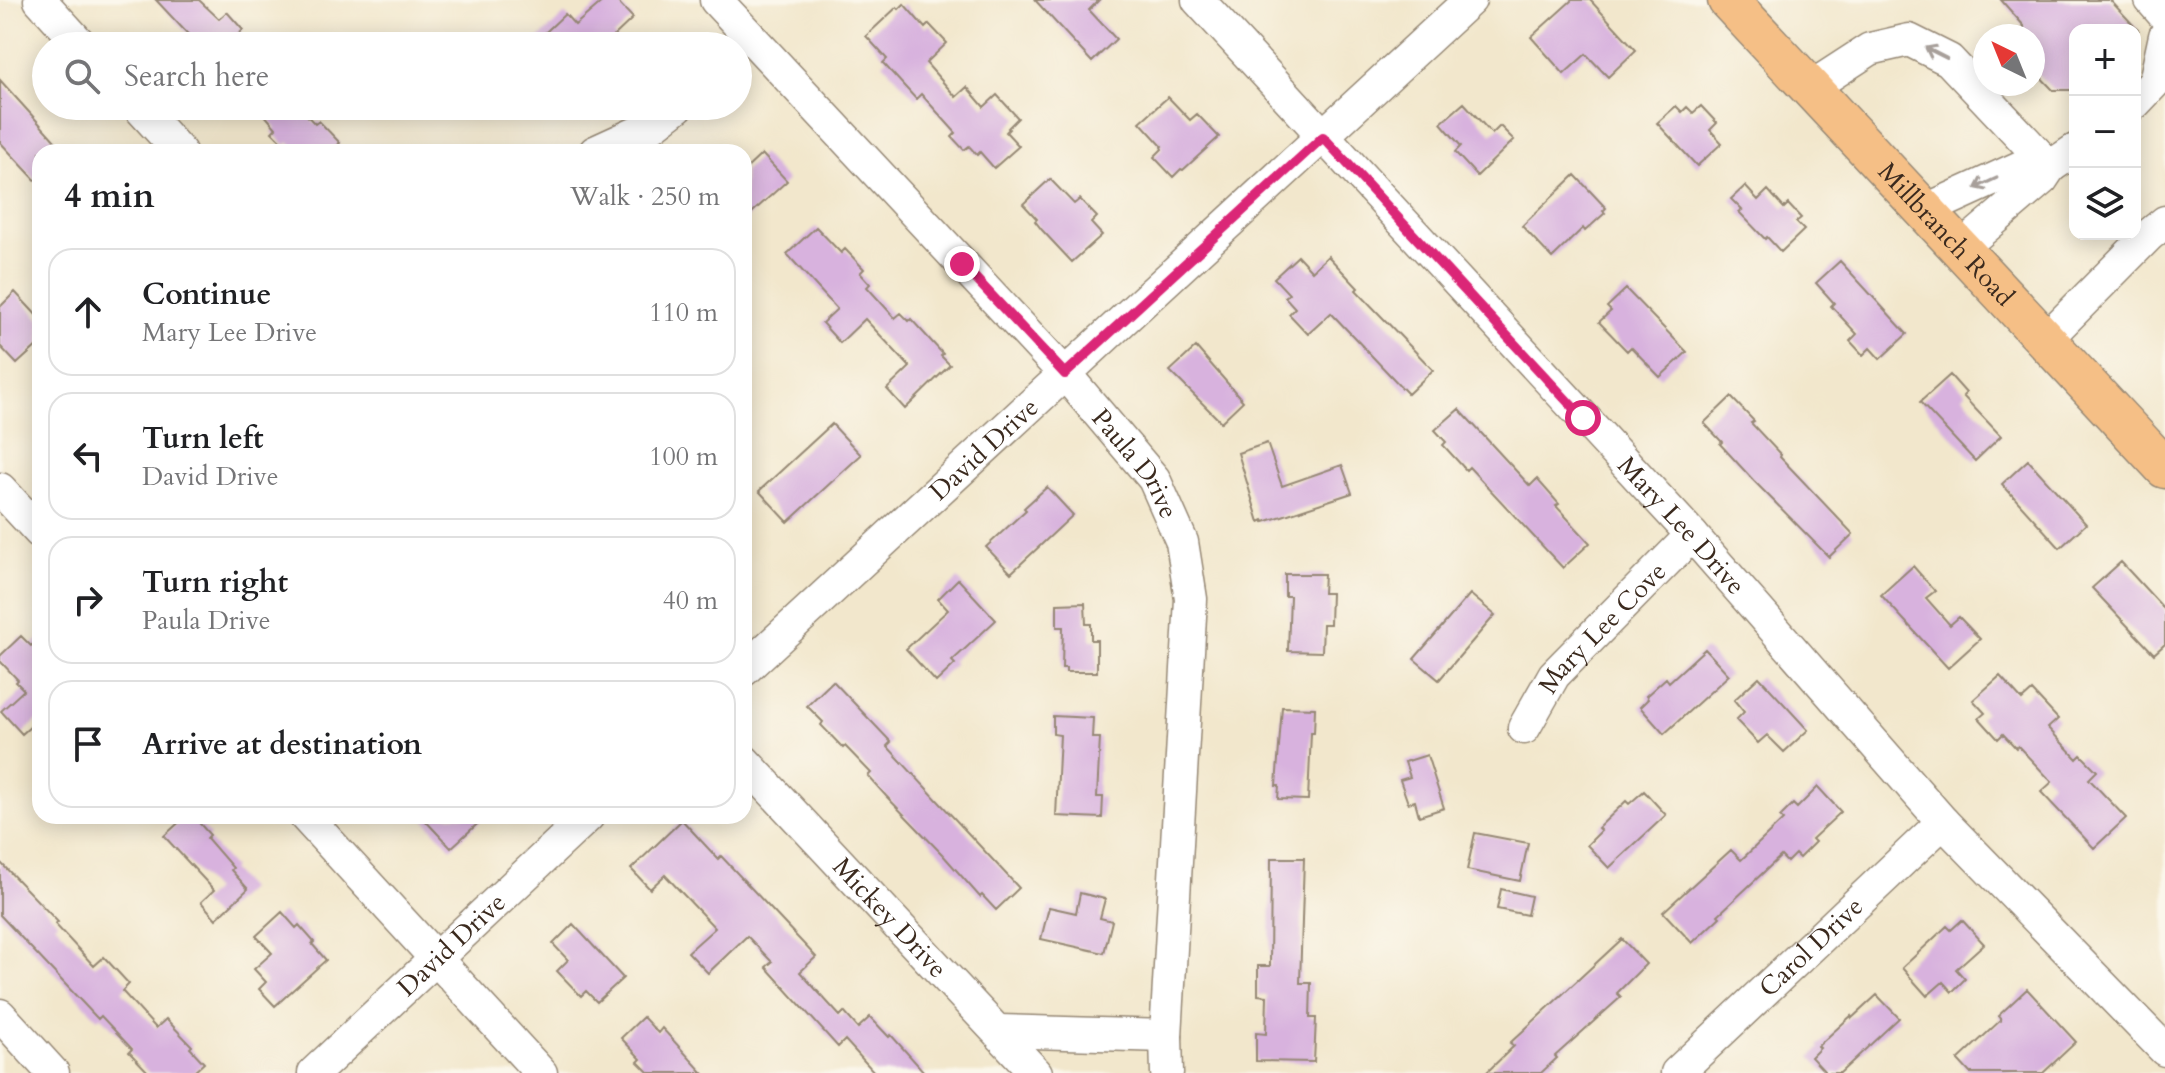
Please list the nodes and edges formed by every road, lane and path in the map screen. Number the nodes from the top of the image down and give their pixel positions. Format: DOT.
graph roads {
  1 [pos="40,0"];
  2 [pos="716,0"];
  3 [pos="1198,0"];
  4 [pos="1470,0"];
  5 [pos="1728,0"];
  6 [pos="2151,0"];
  7 [pos="2165,16"];
  8 [pos="69,32"];
  9 [pos="735,32"];
  10 [pos="2165,36"];
  11 [pos="752,56"];
  12 [pos="1810,88"];
  13 [pos="2141,97"];
  14 [pos="151,120"];
  15 [pos="660,120"];
  16 [pos="1323,137"];
  17 [pos="173,144"];
  18 [pos="613,144"];
  19 [pos="2062,158"];
  20 [pos="1924,211"];
  21 [pos="2165,222"];
  22 [pos="1960,249"];
  23 [pos="2045,340"];
  24 [pos="1065,374"];
  25 [pos="2165,468"];
  26 [pos="0,489"];
  27 [pos="32,523"];
  28 [pos="1692,535"];
  29 [pos="752,663"];
  30 [pos="1524,728"];
  31 [pos="752,769"];
  32 [pos="1943,822"];
  33 [pos="312,824"];
  34 [pos="579,824"];
  35 [pos="437,958"];
  36 [pos="0,1015"];
  37 [pos="999,1031"];
  38 [pos="1166,1036"];
  39 [pos="2165,1050"];
  40 [pos="2165,1060"];
  41 [pos="53,1073"];
  42 [pos="314,1073"];
  43 [pos="541,1073"];
  44 [pos="1036,1073"];
  45 [pos="1167,1073"];
  46 [pos="1677,1073"];
  47 [pos="2152,1073"];
  1 -- 8 [label="street"];
  2 -- 9 [label="street, Paula Drive"];
  3 -- 16 [label="street, Mary Lee Drive"];
  4 -- 16 [label="street, David Drive"];
  5 -- 12 [label="main road, Millbranch Road"];
  6 -- 7 [label="street"];
  10 -- 13 [label="street"];
  11 -- 24 [label="street, Paula Drive"];
  19 -- 12 [label="street, one-way"];
  12 -- 20 [label="main road, Millbranch Road"];
  14 -- 17 [label="street"];
  15 -- 18 [label="street"];
  16 -- 24 [label="street, David Drive"];
  16 -- 28 [label="street, Mary Lee Drive"];
  19 -- 20 [label="street, one-way"];
  19 -- 22 [label="street"];
  20 -- 22 [label="main road, Millbranch Road"];
  21 -- 23 [label="street"];
  22 -- 23 [label="main road, Millbranch Road"];
  23 -- 25 [label="main road, Millbranch Road"];
  24 -- 29 [label="street, David Drive"];
  24 -- 38 [label="street, Paula Drive"];
  26 -- 27 [label="street"];
  28 -- 30 [label="street, Mary Lee Cove"];
  28 -- 32 [label="street, Mary Lee Drive"];
  31 -- 37 [label="street, Mickey Drive"];
  32 -- 39 [label="street, Mary Lee Drive"];
  32 -- 46 [label="street, Carol Drive"];
  33 -- 35 [label="street"];
  34 -- 35 [label="street, David Drive"];
  35 -- 42 [label="street, David Drive"];
  35 -- 43 [label="street"];
  36 -- 41 [label="street"];
  37 -- 38 [label="street"];
  37 -- 44 [label="street, Mickey Drive"];
  38 -- 45 [label="street, Paula Drive"];
  40 -- 47 [label="street"];
}
